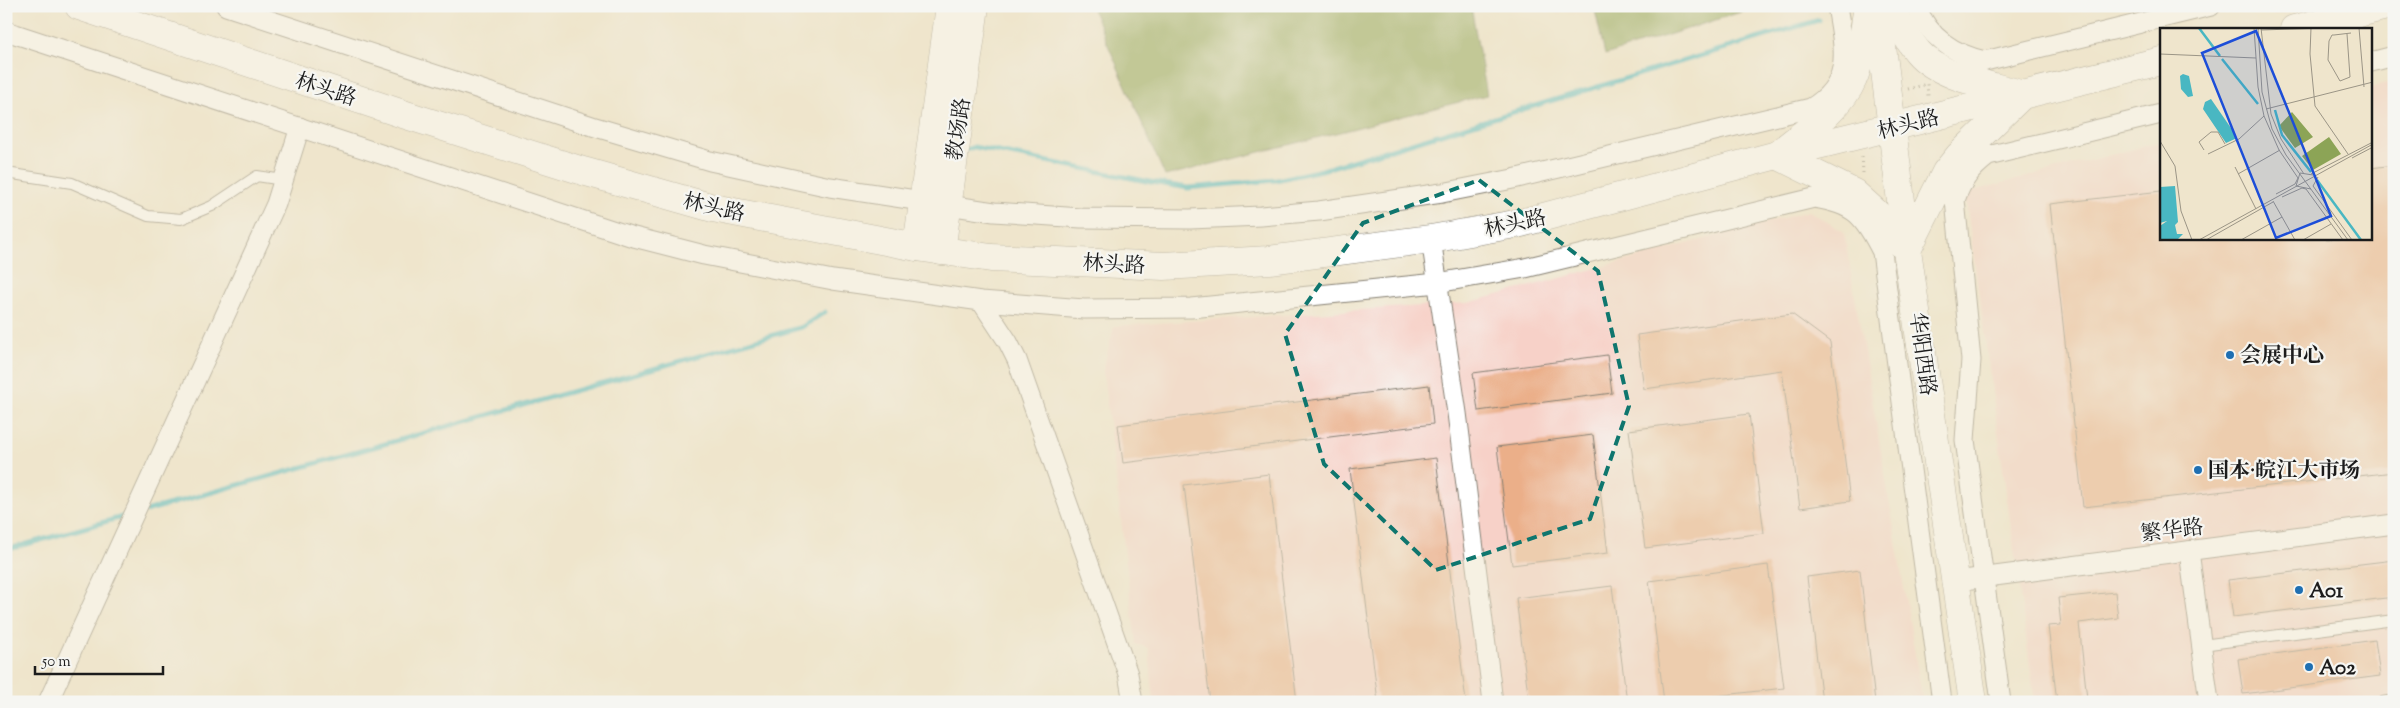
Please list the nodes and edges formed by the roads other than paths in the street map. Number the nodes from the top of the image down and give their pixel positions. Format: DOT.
graph roads {
  1 [pos="79,6"];
  2 [pos="226,6"];
  3 [pos="950,6"];
  4 [pos="975,6"];
  5 [pos="1837,6"];
  6 [pos="1868,6"];
  7 [pos="1877,6"];
  8 [pos="1889,6"];
  9 [pos="1916,6"];
  10 [pos="2211,6"];
  11 [pos="2387,6"];
  12 [pos="2298,28"];
  13 [pos="6,31"];
  14 [pos="2394,56"];
  15 [pos="2160,61"];
  16 [pos="2372,62"];
  17 [pos="2022,95"];
  18 [pos="2160,114"];
  19 [pos="300,127"];
  20 [pos="1892,128"];
  21 [pos="1777,155"];
  22 [pos="6,173"];
  23 [pos="283,180"];
  24 [pos="935,203"];
  25 [pos="1431,239"];
  26 [pos="929,249"];
  27 [pos="1907,250"];
  28 [pos="1437,283"];
  29 [pos="981,301"];
  30 [pos="2394,524"];
  31 [pos="2189,551"];
  32 [pos="1984,577"];
  33 [pos="1956,581"];
  34 [pos="2394,620"];
  35 [pos="2202,645"];
  36 [pos="2394,700"];
  37 [pos="48,702"];
  38 [pos="1133,702"];
  39 [pos="1493,702"];
  40 [pos="1942,702"];
  41 [pos="1973,702"];
  42 [pos="2001,702"];
  43 [pos="2209,702"];
  44 [pos="2383,702"];
  1 -- 26 [label="main road, 林头路"];
  2 -- 24 [label="street"];
  3 -- 24 [label="main road, 教场路"];
  4 -- 24 [label="main road, 教场路"];
  5 -- 24 [label="street"];
  6 -- 21 [label="main road"];
  7 -- 20 [label="main road, 华阳西路"];
  8 -- 17 [label="main road"];
  9 -- 10 [label="street"];
  11 -- 12 [label="main road"];
  13 -- 19 [label="street"];
  14 -- 16 [label="street"];
  15 -- 17 [label="main road, 林头路"];
  17 -- 20 [label="main road, 林头路"];
  17 -- 27 [label="main road"];
  18 -- 32 [label="street"];
  19 -- 23 [label="street"];
  19 -- 29 [label="street"];
  20 -- 21 [label="main road, 林头路"];
  20 -- 27 [label="main road, 华阳西路"];
  21 -- 25 [label="main road, 林头路"];
  21 -- 27 [label="main road"];
  22 -- 23 [label="lane"];
  23 -- 37 [label="street"];
  24 -- 26 [label="main road, 教场路"];
  25 -- 26 [label="main road, 林头路"];
  25 -- 28 [label="street"];
  27 -- 33 [label="main road, 华阳西路"];
  28 -- 29 [label="street"];
  28 -- 39 [label="street"];
  28 -- 40 [label="street"];
  29 -- 38 [label="street"];
  30 -- 31 [label="street, 繁华路"];
  31 -- 32 [label="street, 繁华路"];
  31 -- 35 [label="street"];
  32 -- 33 [label="street, 繁华路"];
  32 -- 42 [label="street"];
  33 -- 41 [label="main road, 华阳西路"];
  34 -- 35 [label="lane"];
  35 -- 43 [label="street"];
  36 -- 44 [label="lane"];
}
